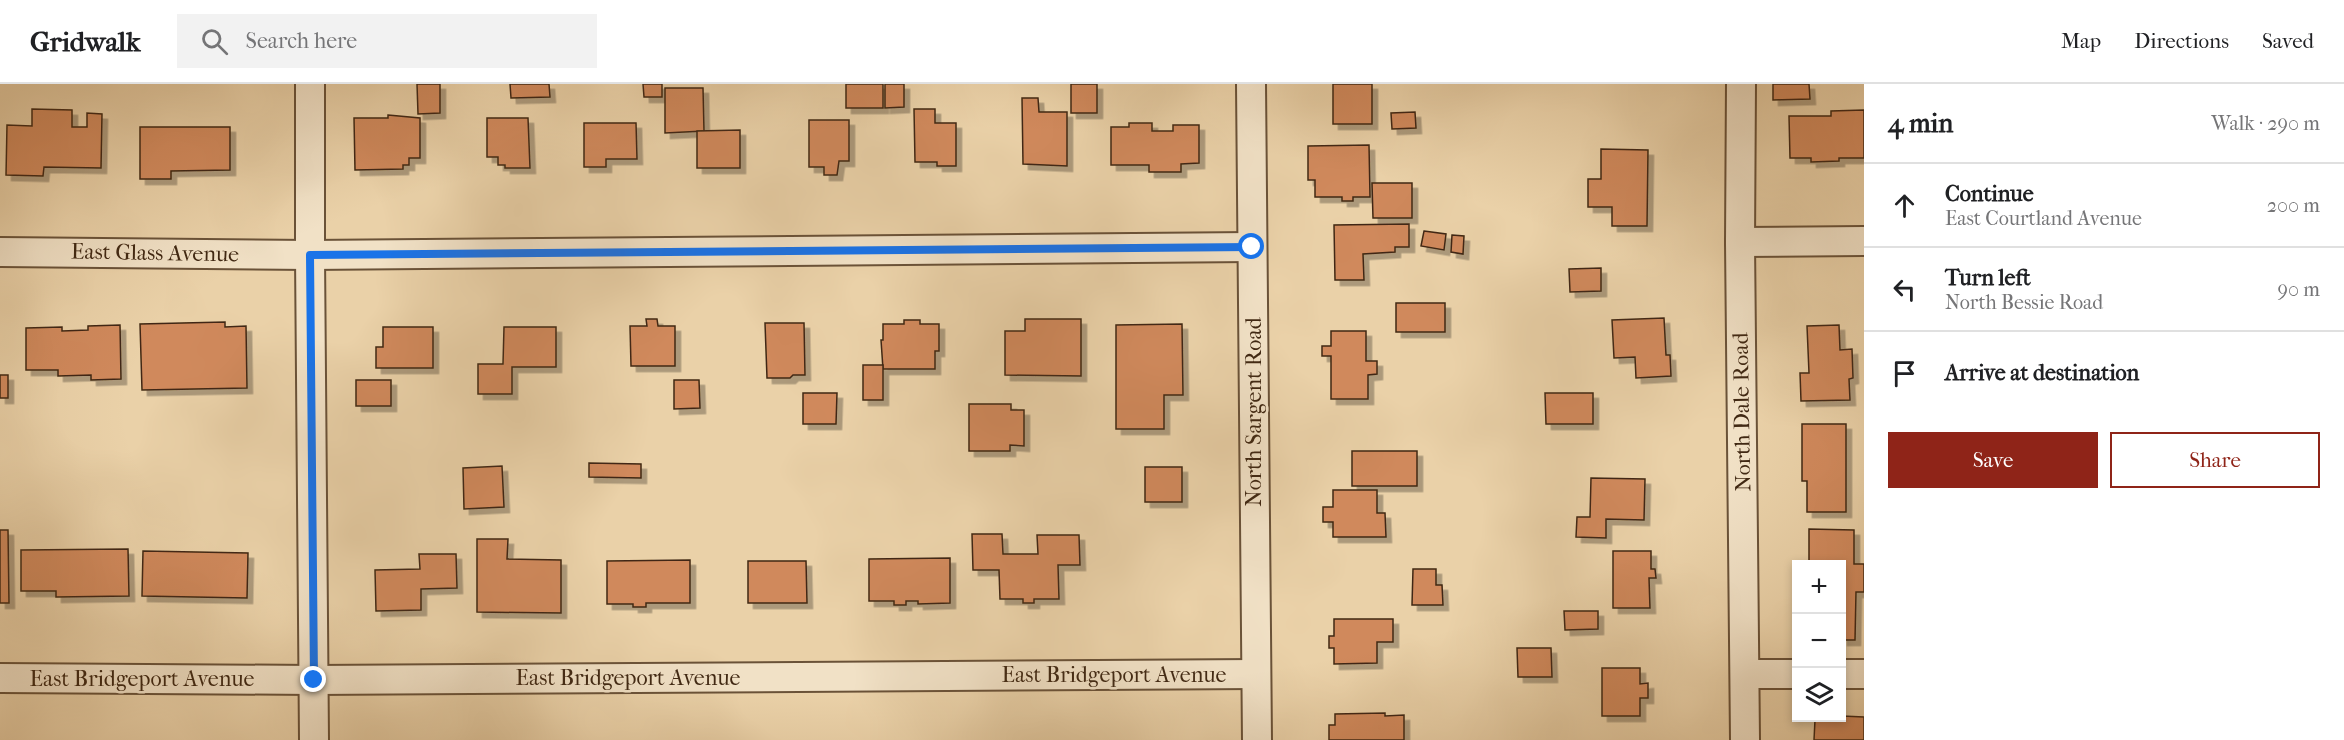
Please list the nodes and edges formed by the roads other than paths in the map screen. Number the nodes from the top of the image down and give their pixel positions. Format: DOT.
graph roads {
  1 [pos="310,84"];
  2 [pos="1251,84"];
  3 [pos="1741,84"];
  4 [pos="1864,240"];
  5 [pos="1740,242"];
  6 [pos="1252,247"];
  7 [pos="0,252"];
  8 [pos="310,255"];
  9 [pos="1256,674"];
  10 [pos="1744,674"];
  11 [pos="1792,674"];
  12 [pos="1846,674"];
  13 [pos="1864,674"];
  14 [pos="0,678"];
  15 [pos="314,680"];
  16 [pos="314,740"];
  17 [pos="1257,740"];
  18 [pos="1745,740"];
  1 -- 8 [label="street"];
  2 -- 6 [label="street, North Sargent Road"];
  3 -- 5 [label="street, North Dale Road"];
  4 -- 5 [label="street"];
  5 -- 10 [label="street, North Dale Road"];
  6 -- 8 [label="street, East Glass Avenue"];
  6 -- 9 [label="street, North Sargent Road"];
  7 -- 8 [label="street, East Glass Avenue"];
  8 -- 15 [label="street"];
  9 -- 15 [label="street, East Bridgeport Avenue"];
  9 -- 17 [label="street, North Sargent Road"];
  10 -- 11 [label="street"];
  10 -- 18 [label="street, North Dale Road"];
  12 -- 13 [label="street"];
  14 -- 15 [label="street, East Bridgeport Avenue"];
  15 -- 16 [label="street"];
}
